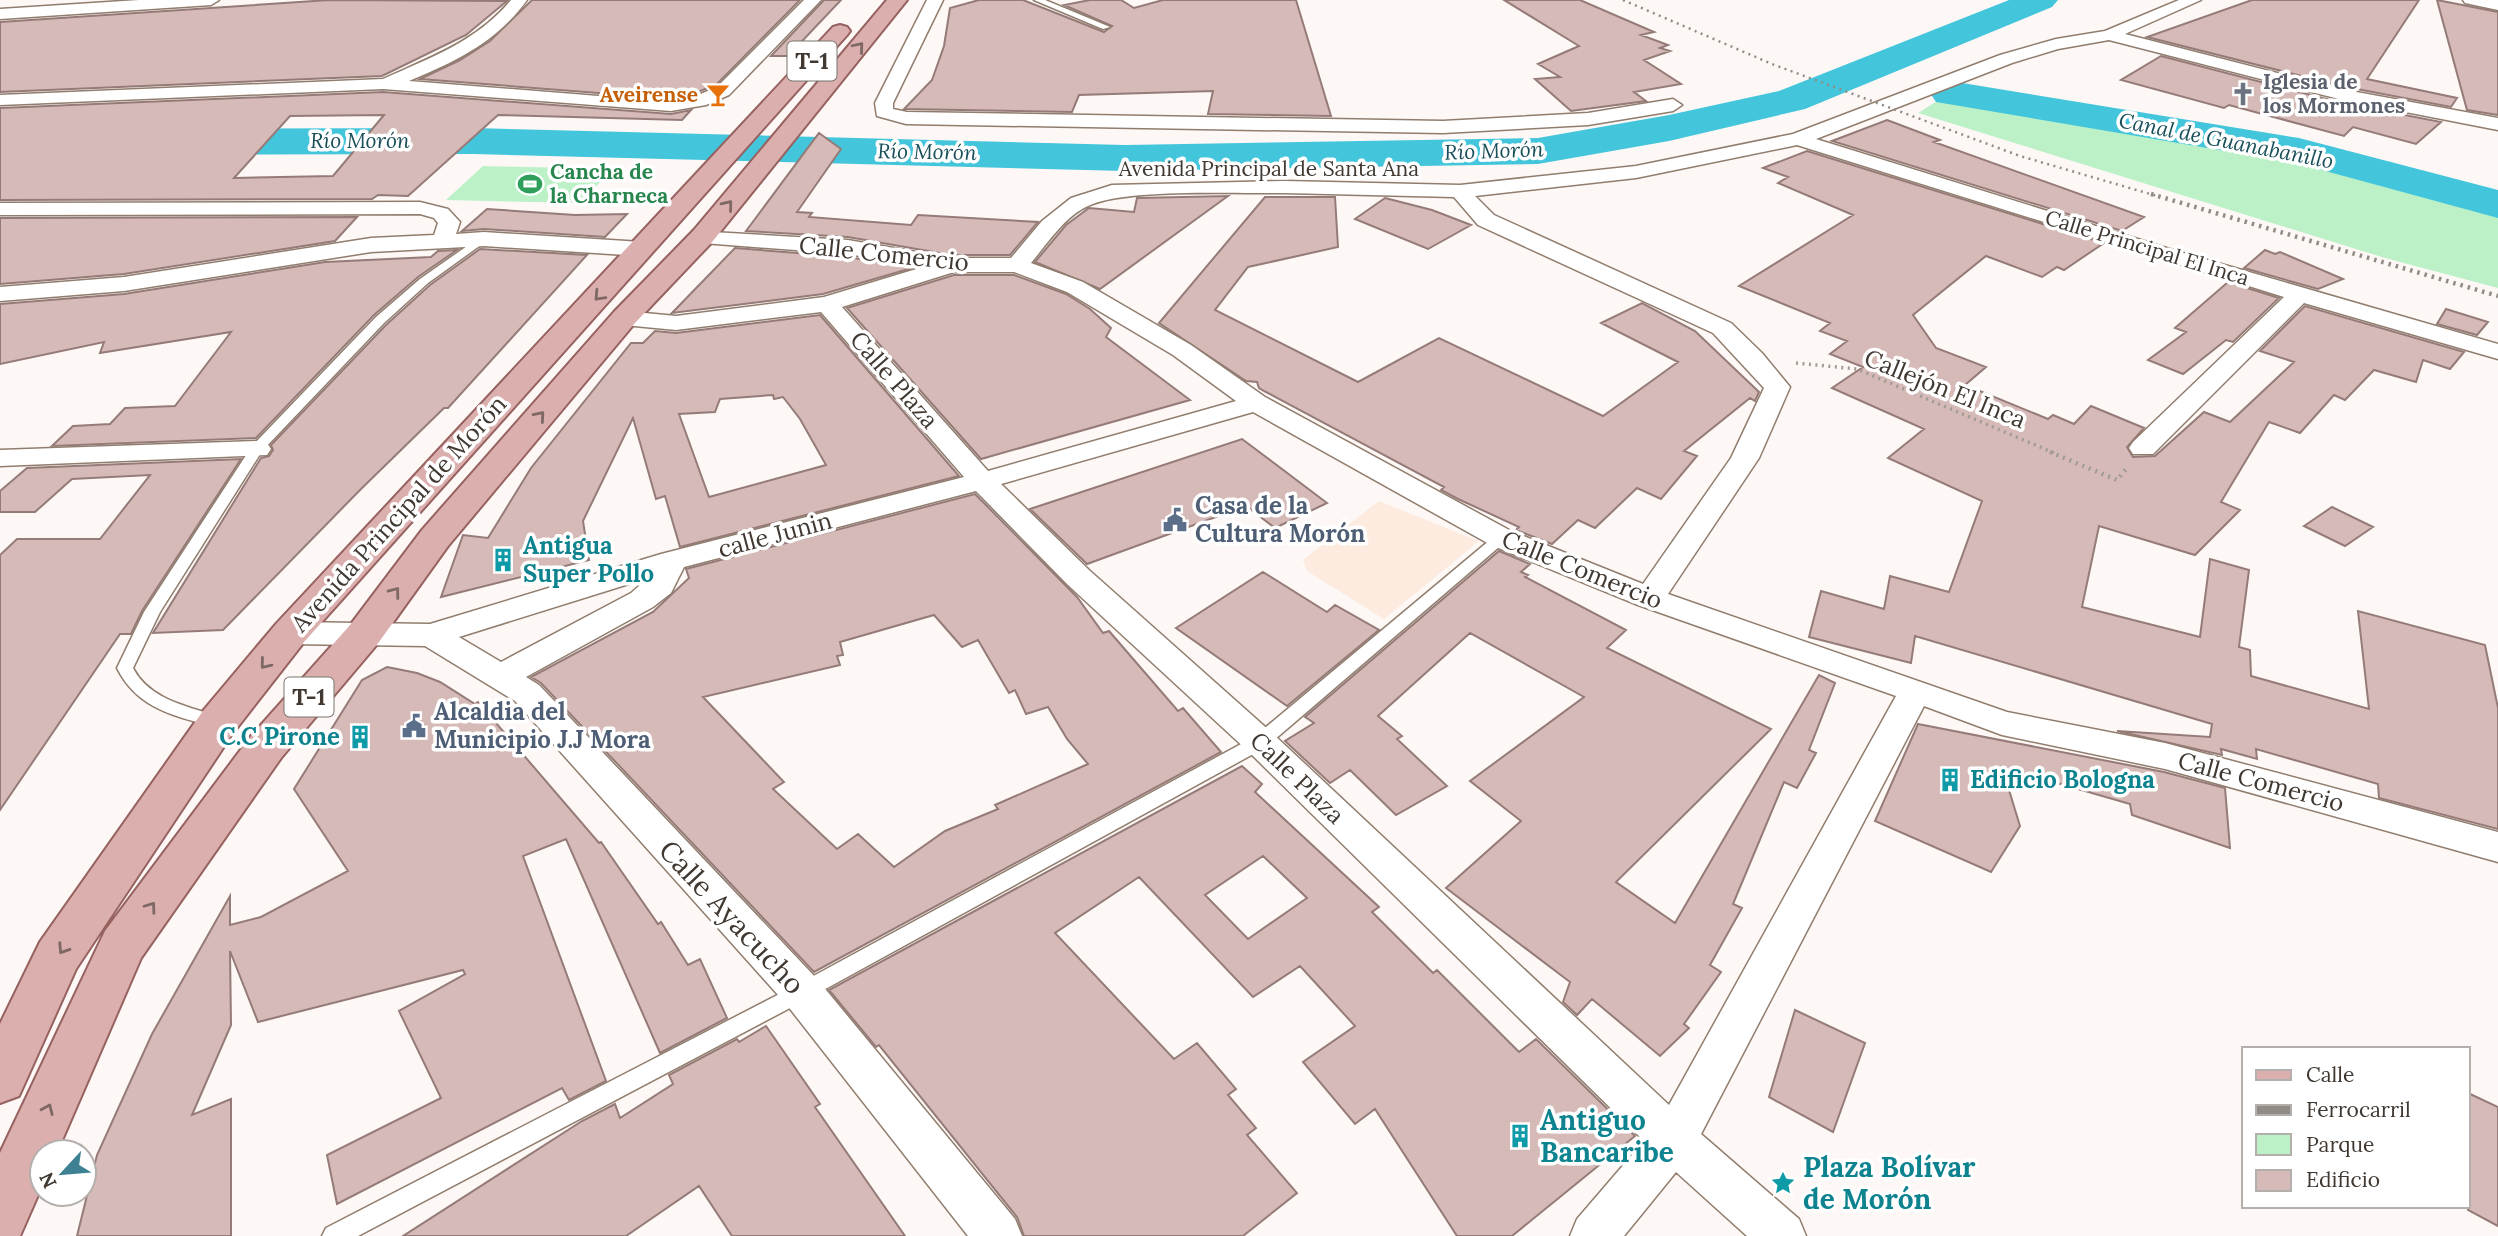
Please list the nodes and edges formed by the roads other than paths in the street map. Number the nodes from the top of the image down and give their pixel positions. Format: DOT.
graph roads {
  1 [pos="211,0"];
  2 [pos="519,0"];
  3 [pos="813,0"];
  4 [pos="897,0"];
  5 [pos="935,0"];
  6 [pos="1038,0"];
  7 [pos="2193,0"];
  8 [pos="2471,0"];
  9 [pos="2498,4"];
  10 [pos="0,14"];
  11 [pos="854,15"];
  12 [pos="1106,27"];
  13 [pos="2109,35"];
  14 [pos="383,85"];
  15 [pos="0,100"];
  16 [pos="1673,105"];
  17 [pos="2498,124"];
  18 [pos="1798,139"];
  19 [pos="1460,191"];
  20 [pos="0,209"];
  21 [pos="704,236"];
  22 [pos="484,239"];
  23 [pos="443,240"];
  24 [pos="642,249"];
  25 [pos="951,265"];
  26 [pos="1017,265"];
  27 [pos="0,294"];
  28 [pos="2300,294"];
  29 [pos="827,304"];
  30 [pos="624,318"];
  31 [pos="2498,352"];
  32 [pos="1256,402"];
  33 [pos="2143,448"];
  34 [pos="257,449"];
  35 [pos="0,458"];
  36 [pos="982,481"];
  37 [pos="1501,538"];
  38 [pos="672,562"];
  39 [pos="1649,598"];
  40 [pos="290,633"];
  41 [pos="365,633"];
  42 [pos="431,635"];
  43 [pos="501,676"];
  44 [pos="1916,690"];
  45 [pos="218,722"];
  46 [pos="1260,741"];
  47 [pos="2498,847"];
  48 [pos="802,992"];
  49 [pos="0,1079"];
  50 [pos="1674,1140"];
  51 [pos="0,1216"];
  52 [pos="334,1236"];
  53 [pos="998,1236"];
  54 [pos="1594,1236"];
  55 [pos="1783,1236"];
  1 -- 10 [label="street"];
  2 -- 14 [label="street"];
  3 -- 14 [label="street"];
  21 -- 4 [label="main road, T-1, one-way"];
  5 -- 16 [label="street"];
  6 -- 12 [label="lane"];
  7 -- 13 [label="street, Avenida Principal de Santa Ana"];
  8 -- 9 [label="street"];
  11 -- 24 [label="main road, Avenida Principal de Morón / T-1"];
  13 -- 17 [label="street"];
  13 -- 18 [label="street, Avenida Principal de Santa Ana"];
  14 -- 15 [label="street"];
  18 -- 19 [label="street, Avenida Principal de Santa Ana"];
  18 -- 28 [label="street, Calle Principal El Inca"];
  19 -- 26 [label="street, Avenida Principal de Santa Ana"];
  19 -- 39 [label="street"];
  20 -- 23 [label="street"];
  21 -- 25 [label="street, Calle Comercio"];
  21 -- 30 [label="main road, Avenida Principal de Morón / T-1"];
  22 -- 23 [label="street"];
  22 -- 24 [label="street"];
  22 -- 34 [label="lane"];
  23 -- 27 [label="street"];
  24 -- 40 [label="main road, Avenida Principal de Morón / T-1, one-way"];
  25 -- 26 [label="street, Calle Comercio"];
  25 -- 29 [label="street"];
  26 -- 32 [label="street, Calle Comercio"];
  28 -- 31 [label="street, Calle Principal El Inca"];
  28 -- 33 [label="street"];
  29 -- 30 [label="street"];
  29 -- 36 [label="street, Calle Plaza"];
  41 -- 30 [label="main road, Avenida Principal de Morón / T-1, one-way"];
  32 -- 36 [label="street, calle Junin"];
  32 -- 37 [label="street, Calle Comercio"];
  34 -- 35 [label="street"];
  34 -- 45 [label="lane"];
  36 -- 38 [label="street, calle Junin"];
  36 -- 46 [label="street, Calle Plaza"];
  37 -- 39 [label="street, Calle Comercio"];
  37 -- 46 [label="lane"];
  38 -- 42 [label="street, calle Junin"];
  38 -- 43 [label="street"];
  39 -- 44 [label="street, Calle Comercio"];
  40 -- 41 [label="street, calle Junin"];
  40 -- 45 [label="main road, Avenida Principal de Morón / T-1, one-way"];
  41 -- 42 [label="street, calle Junin"];
  51 -- 41 [label="main road, Avenida Principal de Morón / T-1, one-way"];
  42 -- 43 [label="street, Calle Ayacucho"];
  43 -- 48 [label="street, Calle Ayacucho"];
  44 -- 47 [label="street, Calle Comercio"];
  44 -- 50 [label="street"];
  45 -- 49 [label="main road, Avenida Principal de Morón / T-1, one-way"];
  46 -- 48 [label="lane"];
  46 -- 50 [label="street, Calle Plaza"];
  48 -- 52 [label="lane"];
  48 -- 53 [label="street, Calle Ayacucho"];
  50 -- 54 [label="street"];
  50 -- 55 [label="street, Calle Plaza"];
}
